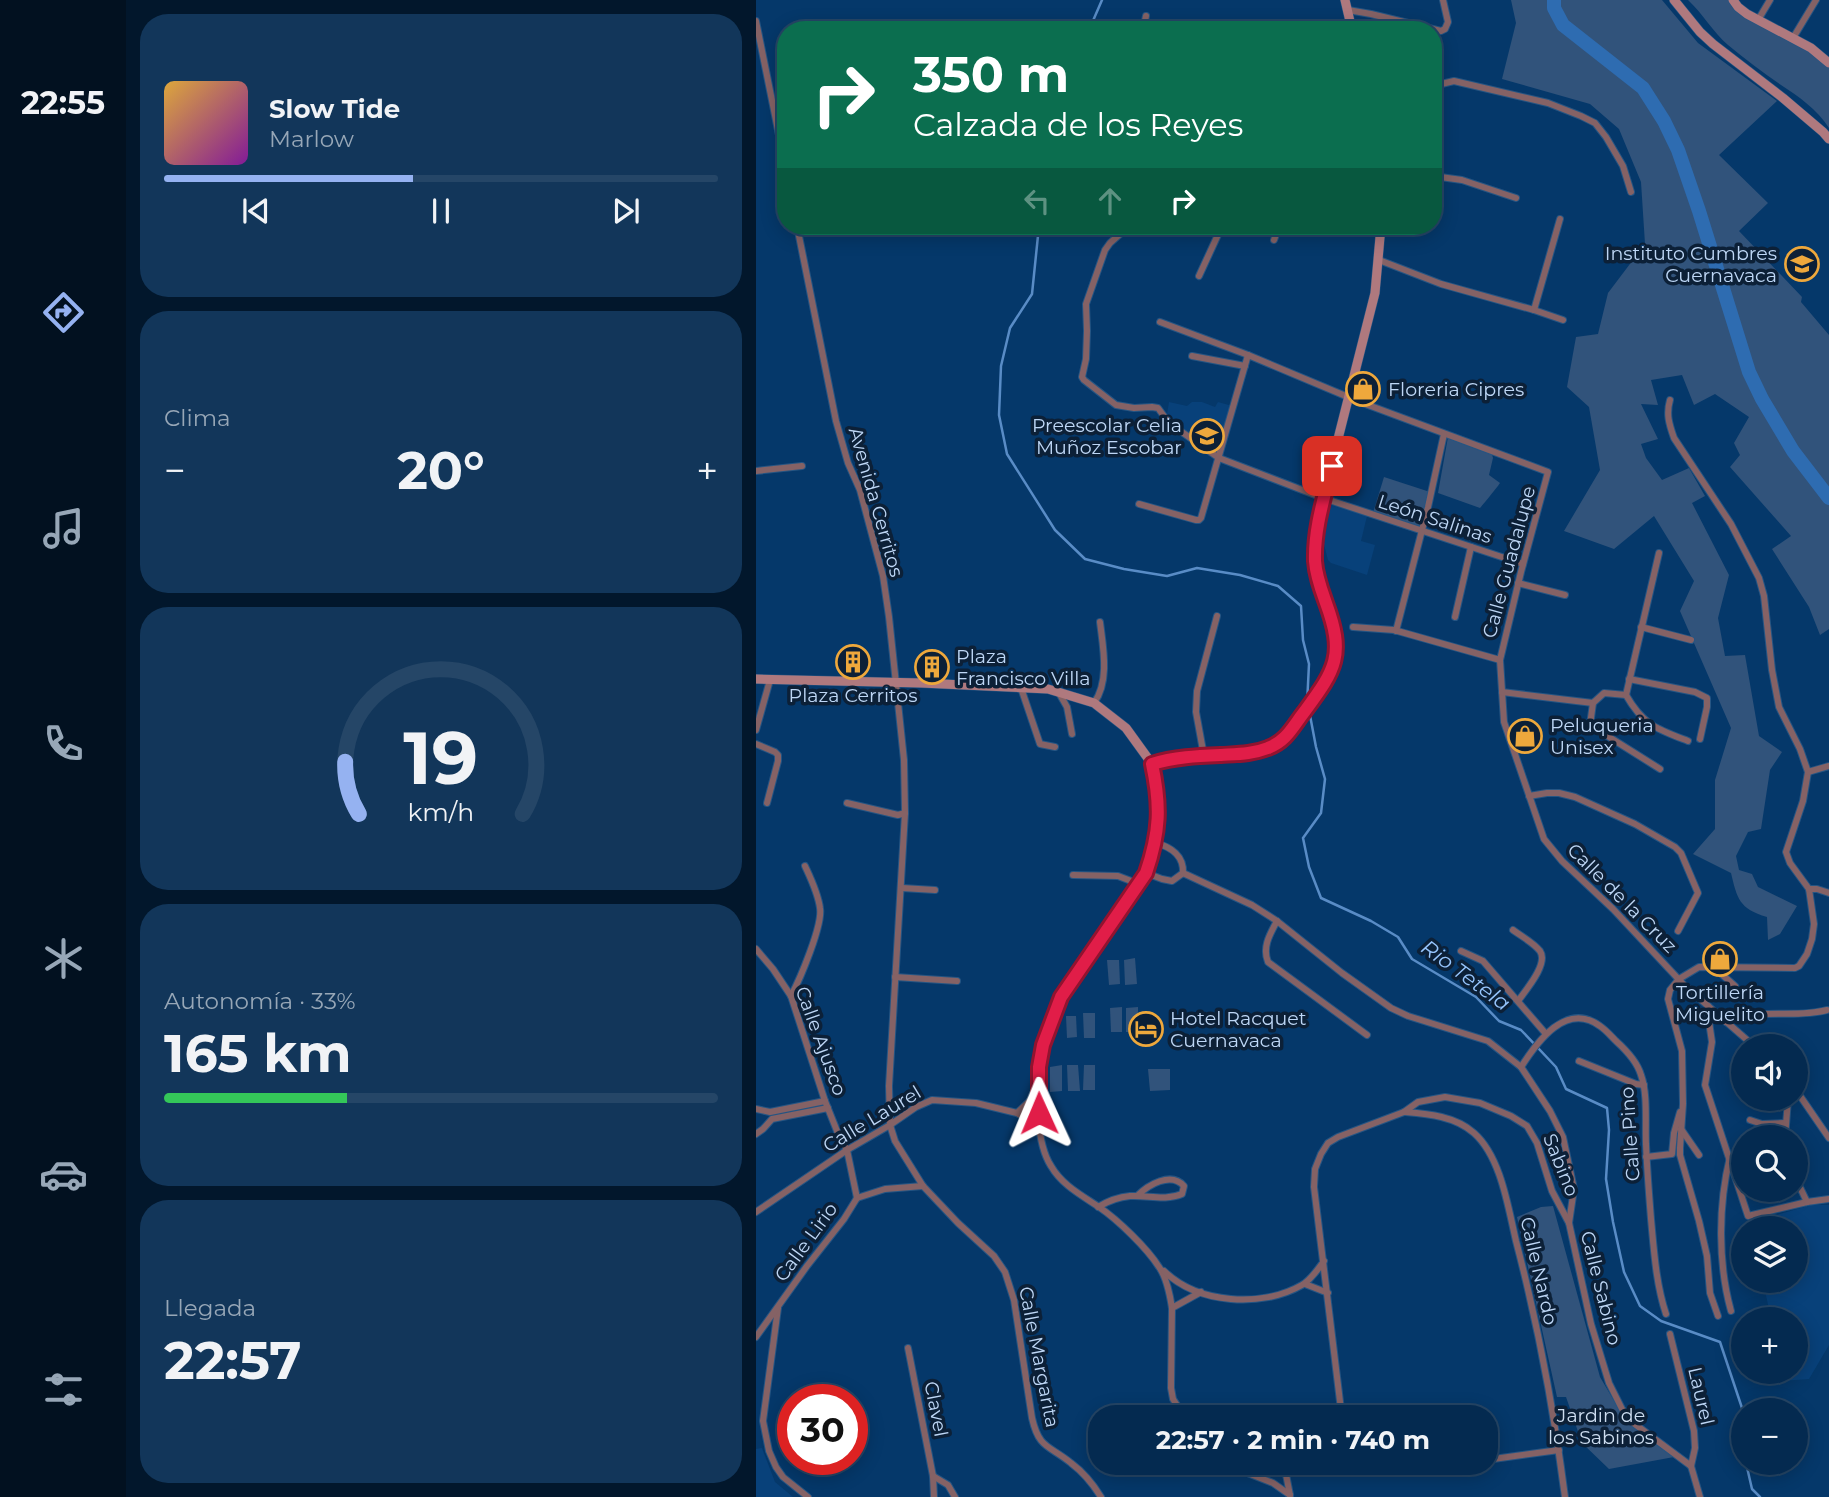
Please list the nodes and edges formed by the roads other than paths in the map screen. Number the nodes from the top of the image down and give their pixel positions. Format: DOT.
graph roads {
  1 [pos="1345,0"];
  2 [pos="1443,0"];
  3 [pos="1674,0"];
  4 [pos="1733,0"];
  5 [pos="1770,0"];
  6 [pos="1816,0"];
  7 [pos="1348,10"];
  8 [pos="1146,16"];
  9 [pos="1758,20"];
  10 [pos="1145,21"];
  11 [pos="1350,21"];
  12 [pos="1402,21"];
  13 [pos="756,22"];
  14 [pos="1442,30"];
  15 [pos="1793,38"];
  16 [pos="1828,59"];
  17 [pos="1442,84"];
  18 [pos="777,126"];
  19 [pos="1829,139"];
  20 [pos="1442,177"];
  21 [pos="1631,192"];
  22 [pos="1516,198"];
  23 [pos="1560,219"];
  24 [pos="799,235"];
  25 [pos="1119,235"];
  26 [pos="1218,235"];
  27 [pos="1276,235"];
  28 [pos="1380,235"];
  29 [pos="1274,240"];
  30 [pos="1379,260"];
  31 [pos="1199,276"];
  32 [pos="1534,310"];
  33 [pos="1563,320"];
  34 [pos="1160,322"];
  35 [pos="1248,355"];
  36 [pos="1192,356"];
  37 [pos="1245,366"];
  38 [pos="1349,397"];
  39 [pos="1670,400"];
  40 [pos="1444,434"];
  41 [pos="1219,458"];
  42 [pos="802,466"];
  43 [pos="756,471"];
  44 [pos="1323,498"];
  45 [pos="1139,503"];
  46 [pos="1422,532"];
  47 [pos="1471,547"];
  48 [pos="1659,553"];
  49 [pos="1523,564"];
  50 [pos="1518,583"];
  51 [pos="1565,595"];
  52 [pos="1217,616"];
  53 [pos="1455,617"];
  54 [pos="1100,622"];
  55 [pos="1353,627"];
  56 [pos="1642,627"];
  57 [pos="1396,631"];
  58 [pos="1691,640"];
  59 [pos="1500,660"];
  60 [pos="756,679"];
  61 [pos="1629,679"];
  62 [pos="770,680"];
  63 [pos="896,683"];
  64 [pos="1021,688"];
  65 [pos="1058,691"];
  66 [pos="1502,692"];
  67 [pos="1626,695"];
  68 [pos="1094,702"];
  69 [pos="1593,703"];
  70 [pos="756,730"];
  71 [pos="1072,734"];
  72 [pos="1700,739"];
  73 [pos="1688,741"];
  74 [pos="756,744"];
  75 [pos="1055,747"];
  76 [pos="1203,756"];
  77 [pos="1152,764"];
  78 [pos="1829,765"];
  79 [pos="1660,769"];
  80 [pos="1808,772"];
  81 [pos="1529,796"];
  82 [pos="767,803"];
  83 [pos="847,803"];
  84 [pos="905,813"];
  85 [pos="1156,843"];
  86 [pos="805,866"];
  87 [pos="1146,873"];
  88 [pos="1183,873"];
  89 [pos="1073,875"];
  90 [pos="1139,884"];
  91 [pos="902,888"];
  92 [pos="1809,888"];
  93 [pos="935,890"];
  94 [pos="1829,893"];
  95 [pos="1277,921"];
  96 [pos="1513,930"];
  97 [pos="1678,931"];
  98 [pos="756,949"];
  99 [pos="1461,951"];
  100 [pos="1716,966"];
  101 [pos="895,977"];
  102 [pos="1679,979"];
  103 [pos="957,981"];
  104 [pos="1735,986"];
  105 [pos="792,996"];
  106 [pos="1518,1001"];
  107 [pos="1708,1006"];
  108 [pos="1827,1010"];
  109 [pos="1726,1023"];
  110 [pos="1739,1034"];
  111 [pos="1367,1035"];
  112 [pos="1544,1035"];
  113 [pos="1579,1061"];
  114 [pos="1521,1067"];
  115 [pos="1644,1085"];
  116 [pos="1038,1093"];
  117 [pos="1432,1099"];
  118 [pos="827,1104"];
  119 [pos="1684,1104"];
  120 [pos="1808,1107"];
  121 [pos="756,1109"];
  122 [pos="1786,1111"];
  123 [pos="1404,1112"];
  124 [pos="1017,1113"];
  125 [pos="1430,1114"];
  126 [pos="771,1116"];
  127 [pos="1750,1120"];
  128 [pos="1785,1123"];
  129 [pos="890,1125"];
  130 [pos="1681,1129"];
  131 [pos="1040,1133"];
  132 [pos="756,1134"];
  133 [pos="1829,1138"];
  134 [pos="848,1150"];
  135 [pos="1699,1155"];
  136 [pos="1646,1157"];
  137 [pos="1730,1157"];
  138 [pos="1731,1160"];
  139 [pos="923,1186"];
  140 [pos="1137,1196"];
  141 [pos="857,1198"];
  142 [pos="1829,1199"];
  143 [pos="1744,1202"];
  144 [pos="1807,1202"];
  145 [pos="1808,1202"];
  146 [pos="1098,1207"];
  147 [pos="756,1212"];
  148 [pos="1569,1223"];
  149 [pos="1324,1261"];
  150 [pos="1161,1268"];
  151 [pos="1305,1284"];
  152 [pos="1202,1292"];
  153 [pos="1328,1293"];
  154 [pos="778,1308"];
  155 [pos="1172,1308"];
  156 [pos="1731,1311"];
  157 [pos="1666,1314"];
  158 [pos="1718,1316"];
  159 [pos="1670,1334"];
  160 [pos="756,1337"];
  161 [pos="908,1348"];
  162 [pos="1177,1405"];
  163 [pos="1341,1405"];
  164 [pos="1559,1450"];
  165 [pos="1498,1458"];
  166 [pos="1691,1466"];
  167 [pos="1253,1475"];
  168 [pos="1286,1475"];
  169 [pos="933,1476"];
  170 [pos="1291,1496"];
  171 [pos="808,1497"];
  172 [pos="934,1497"];
  173 [pos="955,1497"];
  174 [pos="1101,1497"];
  175 [pos="1565,1497"];
  176 [pos="1700,1497"];
  1 -- 7 [label="street"];
  2 -- 14 [label="street"];
  3 -- 19 [label="street"];
  4 -- 9 [label="street"];
  5 -- 9 [label="street"];
  6 -- 15 [label="street"];
  7 -- 11 [label="street"];
  7 -- 12 [label="street"];
  8 -- 10 [label="street"];
  9 -- 15 [label="street"];
  13 -- 18 [label="street"];
  15 -- 16 [label="street"];
  17 -- 21 [label="street"];
  20 -- 22 [label="street"];
  23 -- 32 [label="street"];
  24 -- 63 [label="street, Avenida Cerritos"];
  25 -- 41 [label="street, León Salinas"];
  26 -- 31 [label="street"];
  27 -- 29 [label="street"];
  28 -- 30 [label="street"];
  30 -- 32 [label="street"];
  30 -- 38 [label="street"];
  32 -- 33 [label="street"];
  34 -- 35 [label="street"];
  35 -- 37 [label="street"];
  35 -- 38 [label="street"];
  36 -- 37 [label="street"];
  37 -- 41 [label="street"];
  38 -- 40 [label="street"];
  38 -- 44 [label="street"];
  39 -- 80 [label="street"];
  40 -- 46 [label="street"];
  40 -- 49 [label="street, Calle Guadalupe"];
  41 -- 44 [label="street, León Salinas"];
  41 -- 45 [label="street"];
  42 -- 43 [label="street"];
  44 -- 46 [label="street, León Salinas"];
  44 -- 76 [label="street"];
  46 -- 47 [label="street, León Salinas"];
  46 -- 57 [label="street"];
  47 -- 49 [label="street, León Salinas"];
  47 -- 53 [label="street"];
  48 -- 56 [label="street"];
  49 -- 50 [label="street, Calle Guadalupe"];
  50 -- 51 [label="street"];
  50 -- 59 [label="street, Calle Guadalupe"];
  52 -- 76 [label="street"];
  54 -- 68 [label="street"];
  55 -- 57 [label="street"];
  56 -- 58 [label="street"];
  56 -- 61 [label="street"];
  57 -- 59 [label="street"];
  59 -- 66 [label="street, Calle de la Cruz"];
  60 -- 62 [label="street"];
  61 -- 67 [label="street"];
  61 -- 72 [label="street"];
  62 -- 63 [label="street"];
  62 -- 70 [label="street"];
  63 -- 64 [label="street"];
  63 -- 84 [label="street, Avenida Cerritos"];
  64 -- 65 [label="street"];
  64 -- 75 [label="street"];
  65 -- 68 [label="street"];
  65 -- 71 [label="street"];
  66 -- 69 [label="street"];
  66 -- 81 [label="street, Calle de la Cruz"];
  67 -- 69 [label="street"];
  67 -- 73 [label="street"];
  68 -- 77 [label="street"];
  69 -- 79 [label="street"];
  74 -- 82 [label="street"];
  76 -- 77 [label="street"];
  77 -- 85 [label="street"];
  78 -- 80 [label="street"];
  80 -- 92 [label="street"];
  81 -- 97 [label="street"];
  81 -- 102 [label="street, Calle de la Cruz"];
  83 -- 84 [label="street"];
  84 -- 91 [label="street, Avenida Cerritos"];
  85 -- 87 [label="street"];
  85 -- 88 [label="street"];
  86 -- 105 [label="street"];
  87 -- 88 [label="street, Calle Sabino"];
  87 -- 90 [label="street"];
  88 -- 95 [label="street, Calle Sabino"];
  89 -- 90 [label="street"];
  90 -- 116 [label="street"];
  91 -- 93 [label="street"];
  91 -- 101 [label="street, Avenida Cerritos"];
  92 -- 94 [label="street"];
  92 -- 100 [label="street"];
  95 -- 111 [label="street"];
  95 -- 114 [label="street, Calle Sabino"];
  96 -- 106 [label="street"];
  98 -- 105 [label="street, Calle Ajusco"];
  99 -- 106 [label="street"];
  100 -- 102 [label="street"];
  100 -- 104 [label="street"];
  101 -- 103 [label="street"];
  101 -- 129 [label="street, Avenida Cerritos"];
  102 -- 107 [label="street, Calle de la Cruz"];
  102 -- 119 [label="street"];
  105 -- 118 [label="street, Calle Ajusco"];
  106 -- 112 [label="street"];
  107 -- 109 [label="street, Calle de la Cruz"];
  107 -- 137 [label="street"];
  108 -- 109 [label="street"];
  109 -- 110 [label="street, Calle de la Cruz"];
  112 -- 114 [label="street, Calle Pino"];
  112 -- 115 [label="street, Calle Pino"];
  113 -- 115 [label="street"];
  114 -- 148 [label="street, Calle Sabino"];
  115 -- 136 [label="street, Calle Pino"];
  116 -- 124 [label="street"];
  116 -- 131 [label="street"];
  117 -- 123 [label="street, Sabino"];
  117 -- 125 [label="street"];
  117 -- 148 [label="street, Sabino"];
  118 -- 126 [label="street"];
  118 -- 134 [label="street, Calle Ajusco"];
  119 -- 130 [label="street"];
  119 -- 136 [label="street"];
  120 -- 133 [label="street"];
  121 -- 126 [label="street"];
  122 -- 128 [label="street"];
  123 -- 125 [label="street, Calle Nardo"];
  123 -- 149 [label="street, Sabino"];
  124 -- 129 [label="street, Calle Laurel"];
  124 -- 131 [label="street, Calle Laurel"];
  125 -- 164 [label="street, Calle Nardo"];
  126 -- 132 [label="street"];
  127 -- 128 [label="street"];
  129 -- 134 [label="street, Calle Laurel"];
  129 -- 139 [label="street, Calle Margarita"];
  130 -- 135 [label="street"];
  130 -- 158 [label="street"];
  131 -- 146 [label="street"];
  134 -- 141 [label="street, Calle Ajusco"];
  134 -- 147 [label="street, Calle Laurel"];
  136 -- 157 [label="street, Calle Pino"];
  137 -- 138 [label="street"];
  137 -- 156 [label="street"];
  139 -- 141 [label="street"];
  139 -- 174 [label="street, Calle Margarita"];
  140 -- 140 [label="street"];
  140 -- 146 [label="street"];
  141 -- 154 [label="street, Calle Lirio"];
  142 -- 145 [label="street"];
  143 -- 144 [label="street"];
  146 -- 150 [label="street"];
  148 -- 166 [label="street, Calle Sabino"];
  149 -- 151 [label="street"];
  149 -- 153 [label="street, Sabino"];
  150 -- 152 [label="street"];
  150 -- 155 [label="street"];
  151 -- 152 [label="street"];
  151 -- 153 [label="street"];
  152 -- 155 [label="street"];
  153 -- 163 [label="street, Sabino"];
  154 -- 160 [label="street, Calle Lirio"];
  154 -- 171 [label="street"];
  155 -- 162 [label="street"];
  159 -- 166 [label="street, Laurel"];
  161 -- 169 [label="street, Clavel"];
  164 -- 165 [label="street"];
  164 -- 175 [label="street, Calle Nardo"];
  166 -- 176 [label="street"];
  167 -- 170 [label="street"];
  168 -- 170 [label="street"];
  169 -- 172 [label="street, Clavel"];
  169 -- 173 [label="street"];
}
